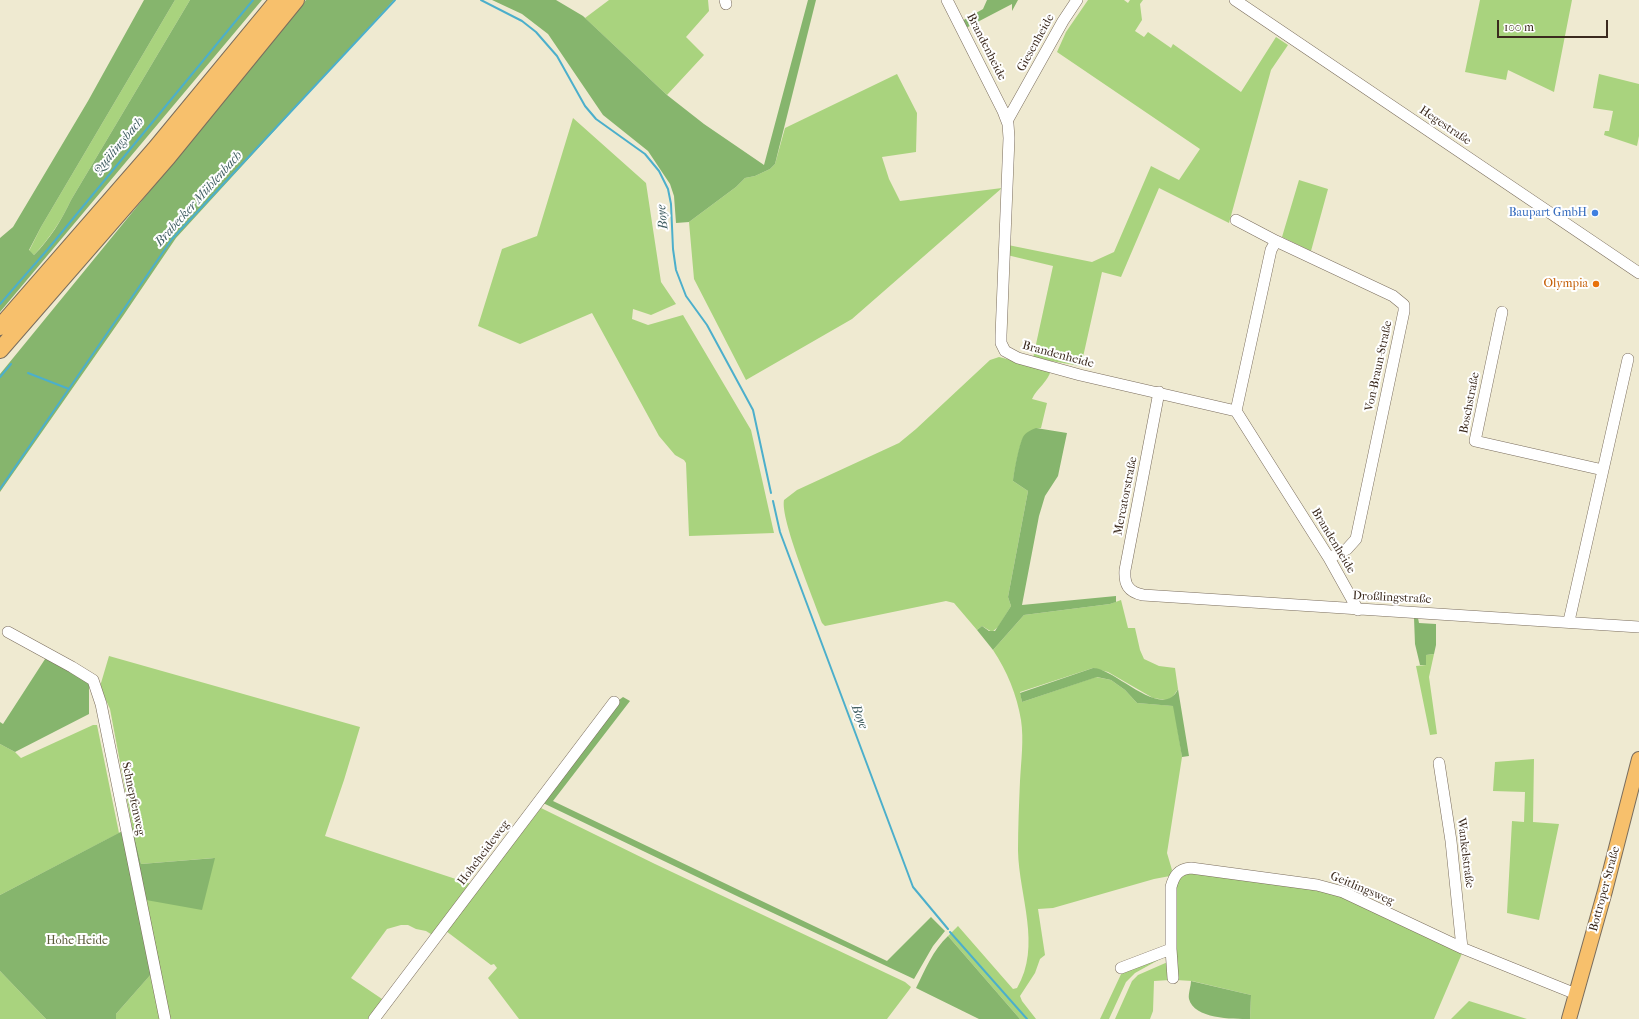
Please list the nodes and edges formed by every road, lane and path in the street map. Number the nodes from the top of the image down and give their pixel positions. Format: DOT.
graph roads {
  1 [pos="278,0"];
  2 [pos="296,0"];
  3 [pos="947,0"];
  4 [pos="1076,0"];
  5 [pos="1235,0"];
  6 [pos="1007,121"];
  7 [pos="1236,220"];
  8 [pos="1276,241"];
  9 [pos="1639,273"];
  10 [pos="1502,312"];
  11 [pos="0,326"];
  12 [pos="0,350"];
  13 [pos="1628,359"];
  14 [pos="1159,392"];
  15 [pos="1236,411"];
  16 [pos="1603,470"];
  17 [pos="1329,558"];
  18 [pos="1143,595"];
  19 [pos="1358,610"];
  20 [pos="1569,621"];
  21 [pos="1639,627"];
  22 [pos="8,632"];
  23 [pos="614,702"];
  24 [pos="1639,759"];
  25 [pos="1439,763"];
  26 [pos="1462,948"];
  27 [pos="1172,949"];
  28 [pos="1121,968"];
  29 [pos="1173,978"];
  30 [pos="1576,994"];
  31 [pos="165,1019"];
  32 [pos="374,1019"];
  33 [pos="1569,1019"];
  1 -- 11 [label="highway"];
  2 -- 12 [label="highway"];
  3 -- 6 [label="street, Brandenheide"];
  4 -- 6 [label="street, Giesenheide"];
  5 -- 9 [label="street, Hegestraße"];
  6 -- 14 [label="street, Brandenheide"];
  7 -- 8 [label="street, Von-Braun-Straße"];
  8 -- 15 [label="street"];
  8 -- 17 [label="street, Von-Braun-Straße"];
  10 -- 16 [label="street, Boschstraße"];
  13 -- 16 [label="street"];
  14 -- 15 [label="street, Brandenheide"];
  14 -- 18 [label="street, Mercatorstraße"];
  15 -- 17 [label="street, Brandenheide"];
  16 -- 20 [label="street"];
  17 -- 19 [label="street, Brandenheide"];
  18 -- 19 [label="street, Droßlingstraße"];
  19 -- 20 [label="street, Droßlingstraße"];
  20 -- 21 [label="street, Droßlingstraße"];
  22 -- 31 [label="street, Schnepfenweg"];
  23 -- 32 [label="street, Hoheheideweg"];
  24 -- 30 [label="main road, Bottroper Straße"];
  25 -- 26 [label="street, Wankelstraße"];
  26 -- 27 [label="street, Geitlingsweg"];
  26 -- 30 [label="street, Geitlingsweg"];
  27 -- 28 [label="street"];
  27 -- 29 [label="street, Geitlingsweg"];
  30 -- 33 [label="main road, Bottroper Straße"];
}
